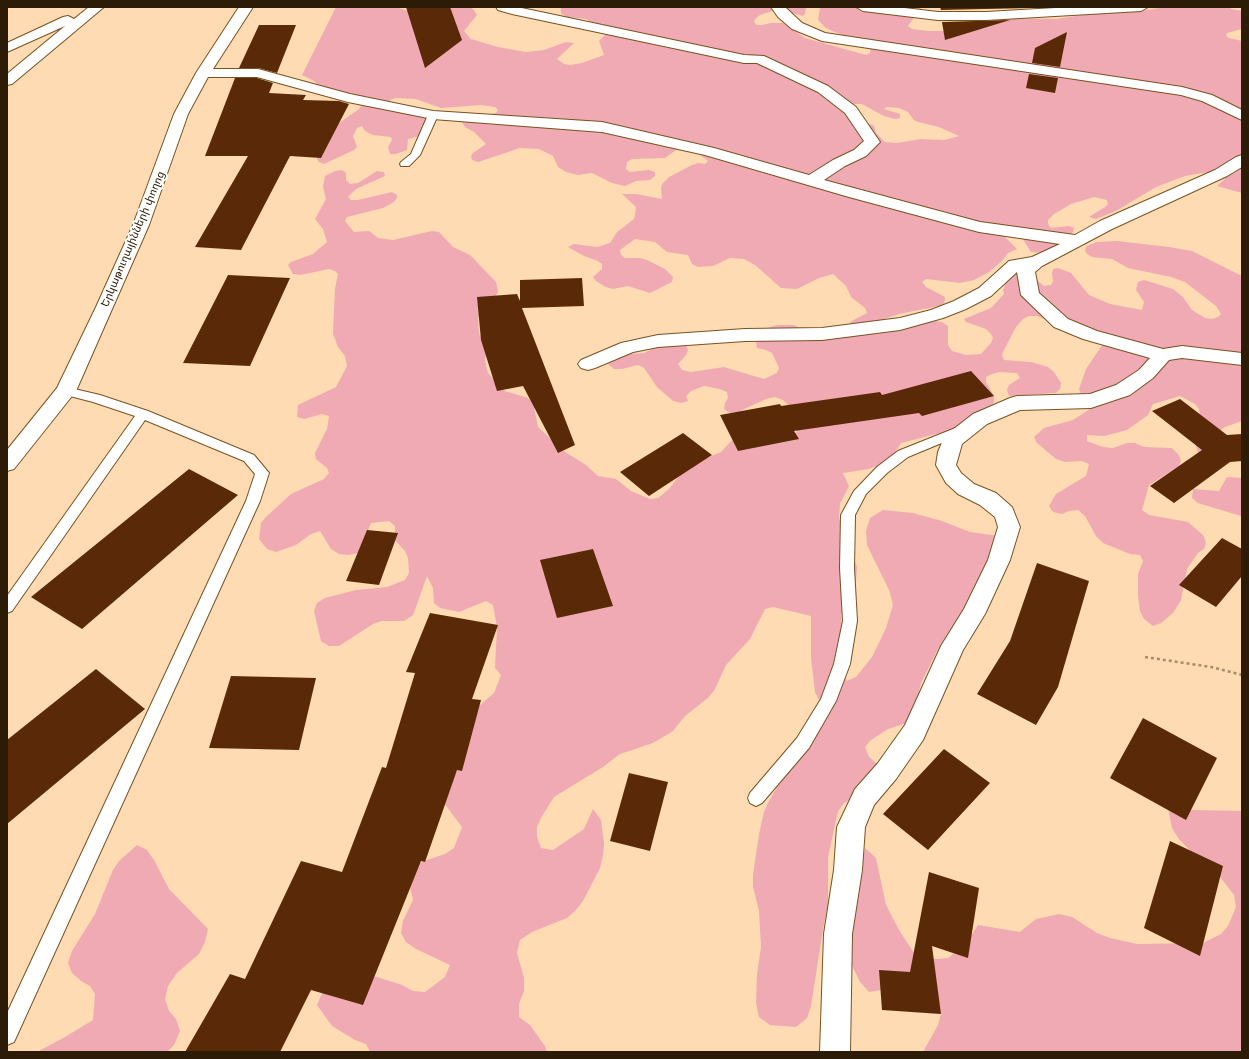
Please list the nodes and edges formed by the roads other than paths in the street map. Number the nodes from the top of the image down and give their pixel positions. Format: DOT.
graph roads {
  1 [pos="93,7"];
  2 [pos="97,7"];
  3 [pos="246,7"];
  4 [pos="503,7"];
  5 [pos="778,7"];
  6 [pos="863,7"];
  7 [pos="1141,7"];
  8 [pos="7,48"];
  9 [pos="203,73"];
  10 [pos="7,82"];
  11 [pos="433,115"];
  12 [pos="1242,116"];
  13 [pos="1242,160"];
  14 [pos="405,164"];
  15 [pos="813,180"];
  16 [pos="1078,241"];
  17 [pos="1036,262"];
  18 [pos="1163,355"];
  19 [pos="1242,359"];
  20 [pos="588,364"];
  21 [pos="66,390"];
  22 [pos="143,414"];
  23 [pos="965,428"];
  24 [pos="7,464"];
  25 [pos="7,607"];
  26 [pos="756,798"];
  27 [pos="7,1035"];
  28 [pos="835,1052"];
  1 -- 8 [label="street"];
  2 -- 10 [label="street"];
  3 -- 9 [label="street, Երկաթուղայինների փողոց"];
  4 -- 15 [label="street"];
  5 -- 12 [label="street"];
  6 -- 7 [label="street"];
  9 -- 11 [label="street"];
  9 -- 21 [label="street, Երկաթուղայինների փողոց"];
  11 -- 14 [label="lane"];
  11 -- 15 [label="street"];
  13 -- 16 [label="street"];
  15 -- 16 [label="street"];
  16 -- 17 [label="street"];
  17 -- 18 [label="street"];
  17 -- 20 [label="street"];
  18 -- 19 [label="street"];
  18 -- 23 [label="street"];
  21 -- 22 [label="lane"];
  21 -- 24 [label="street, Երկաթուղայինների փողոց"];
  22 -- 25 [label="lane"];
  22 -- 27 [label="lane"];
  23 -- 26 [label="lane"];
  23 -- 28 [label="street"];
}
